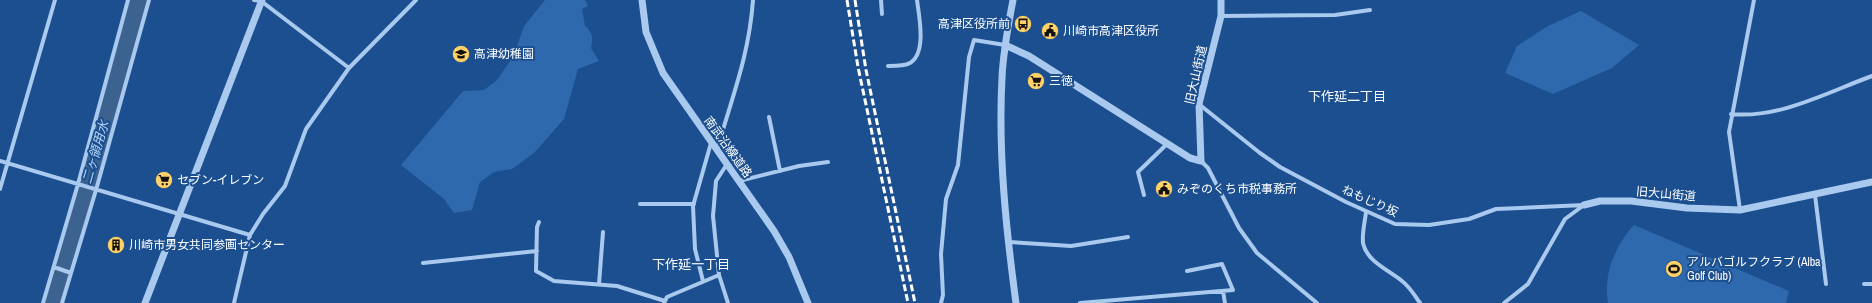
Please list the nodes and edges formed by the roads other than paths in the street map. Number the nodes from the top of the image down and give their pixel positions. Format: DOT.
graph roads {
  1 [pos="55,0"];
  2 [pos="128,0"];
  3 [pos="149,0"];
  4 [pos="259,0"];
  5 [pos="416,0"];
  6 [pos="642,0"];
  7 [pos="753,0"];
  8 [pos="881,0"];
  9 [pos="917,0"];
  10 [pos="1013,0"];
  11 [pos="1221,0"];
  12 [pos="1754,0"];
  13 [pos="1370,10"];
  14 [pos="882,14"];
  15 [pos="1222,16"];
  16 [pos="1005,45"];
  17 [pos="888,66"];
  18 [pos="349,68"];
  19 [pos="1872,76"];
  20 [pos="1199,104"];
  21 [pos="1731,114"];
  22 [pos="770,117"];
  23 [pos="711,143"];
  24 [pos="1167,144"];
  25 [pos="716,150"];
  26 [pos="0,161"];
  27 [pos="1201,161"];
  28 [pos="828,162"];
  29 [pos="8,163"];
  30 [pos="727,164"];
  31 [pos="780,171"];
  32 [pos="739,181"];
  33 [pos="1872,182"];
  34 [pos="80,184"];
  35 [pos="0,190"];
  36 [pos="96,190"];
  37 [pos="1144,194"];
  38 [pos="1814,195"];
  39 [pos="640,204"];
  40 [pos="694,204"];
  41 [pos="1584,205"];
  42 [pos="1740,210"];
  43 [pos="1366,212"];
  44 [pos="179,214"];
  45 [pos="539,222"];
  46 [pos="603,232"];
  47 [pos="250,235"];
  48 [pos="1128,236"];
  49 [pos="1009,242"];
  50 [pos="536,251"];
  51 [pos="423,263"];
  52 [pos="54,267"];
  53 [pos="1187,271"];
  54 [pos="71,273"];
  55 [pos="719,275"];
  56 [pos="703,281"];
  57 [pos="599,284"];
  58 [pos="1826,284"];
  59 [pos="1864,284"];
  60 [pos="1872,284"];
  61 [pos="1223,291"];
  62 [pos="664,302"];
  63 [pos="43,303"];
  64 [pos="62,303"];
  65 [pos="145,303"];
  66 [pos="234,303"];
  67 [pos="728,303"];
  68 [pos="808,303"];
  69 [pos="941,303"];
  70 [pos="1016,303"];
  71 [pos="1080,303"];
  72 [pos="1224,303"];
  73 [pos="1317,303"];
  74 [pos="1420,303"];
  75 [pos="1504,303"];
  1 -- 29 [label="street"];
  2 -- 34 [label="street"];
  3 -- 36 [label="street"];
  4 -- 18 [label="street"];
  4 -- 44 [label="street"];
  5 -- 18 [label="street"];
  6 -- 23 [label="street, 南武沿線道路"];
  7 -- 25 [label="street"];
  8 -- 14 [label="street"];
  9 -- 17 [label="street"];
  10 -- 16 [label="street"];
  11 -- 15 [label="street, 旧大山街道"];
  12 -- 21 [label="street"];
  13 -- 15 [label="street"];
  15 -- 20 [label="street, 旧大山街道"];
  16 -- 24 [label="street"];
  16 -- 49 [label="street"];
  16 -- 69 [label="street"];
  18 -- 47 [label="street"];
  19 -- 21 [label="street"];
  20 -- 27 [label="street, 旧大山街道"];
  20 -- 43 [label="street, ねもじり坂"];
  21 -- 42 [label="street"];
  22 -- 31 [label="street"];
  23 -- 25 [label="street, 南武沿線道路"];
  23 -- 40 [label="street"];
  24 -- 27 [label="street"];
  24 -- 37 [label="street"];
  25 -- 30 [label="street, 南武沿線道路"];
  26 -- 29 [label="street"];
  27 -- 73 [label="street"];
  28 -- 31 [label="street"];
  29 -- 34 [label="street"];
  29 -- 35 [label="street"];
  30 -- 32 [label="street, 南武沿線道路"];
  30 -- 55 [label="street"];
  31 -- 32 [label="street"];
  32 -- 68 [label="street, 南武沿線道路"];
  33 -- 38 [label="street, 旧大山街道"];
  34 -- 36 [label="street"];
  34 -- 52 [label="street"];
  36 -- 44 [label="street"];
  36 -- 54 [label="street"];
  38 -- 42 [label="street, 旧大山街道"];
  38 -- 58 [label="street"];
  39 -- 40 [label="street"];
  40 -- 56 [label="street"];
  41 -- 42 [label="street, 旧大山街道"];
  41 -- 43 [label="street, ねもじり坂"];
  41 -- 75 [label="street, 旧大山街道"];
  43 -- 74 [label="street"];
  44 -- 47 [label="street"];
  44 -- 65 [label="street"];
  45 -- 50 [label="street"];
  46 -- 57 [label="street"];
  47 -- 66 [label="street"];
  48 -- 49 [label="street"];
  49 -- 70 [label="street"];
  50 -- 51 [label="street"];
  50 -- 57 [label="street"];
  52 -- 54 [label="street"];
  52 -- 63 [label="street"];
  53 -- 61 [label="street"];
  54 -- 64 [label="street"];
  55 -- 56 [label="street"];
  55 -- 67 [label="street"];
  56 -- 62 [label="street"];
  57 -- 62 [label="street"];
  59 -- 60 [label="street"];
  61 -- 71 [label="street"];
  61 -- 72 [label="street"];
}
